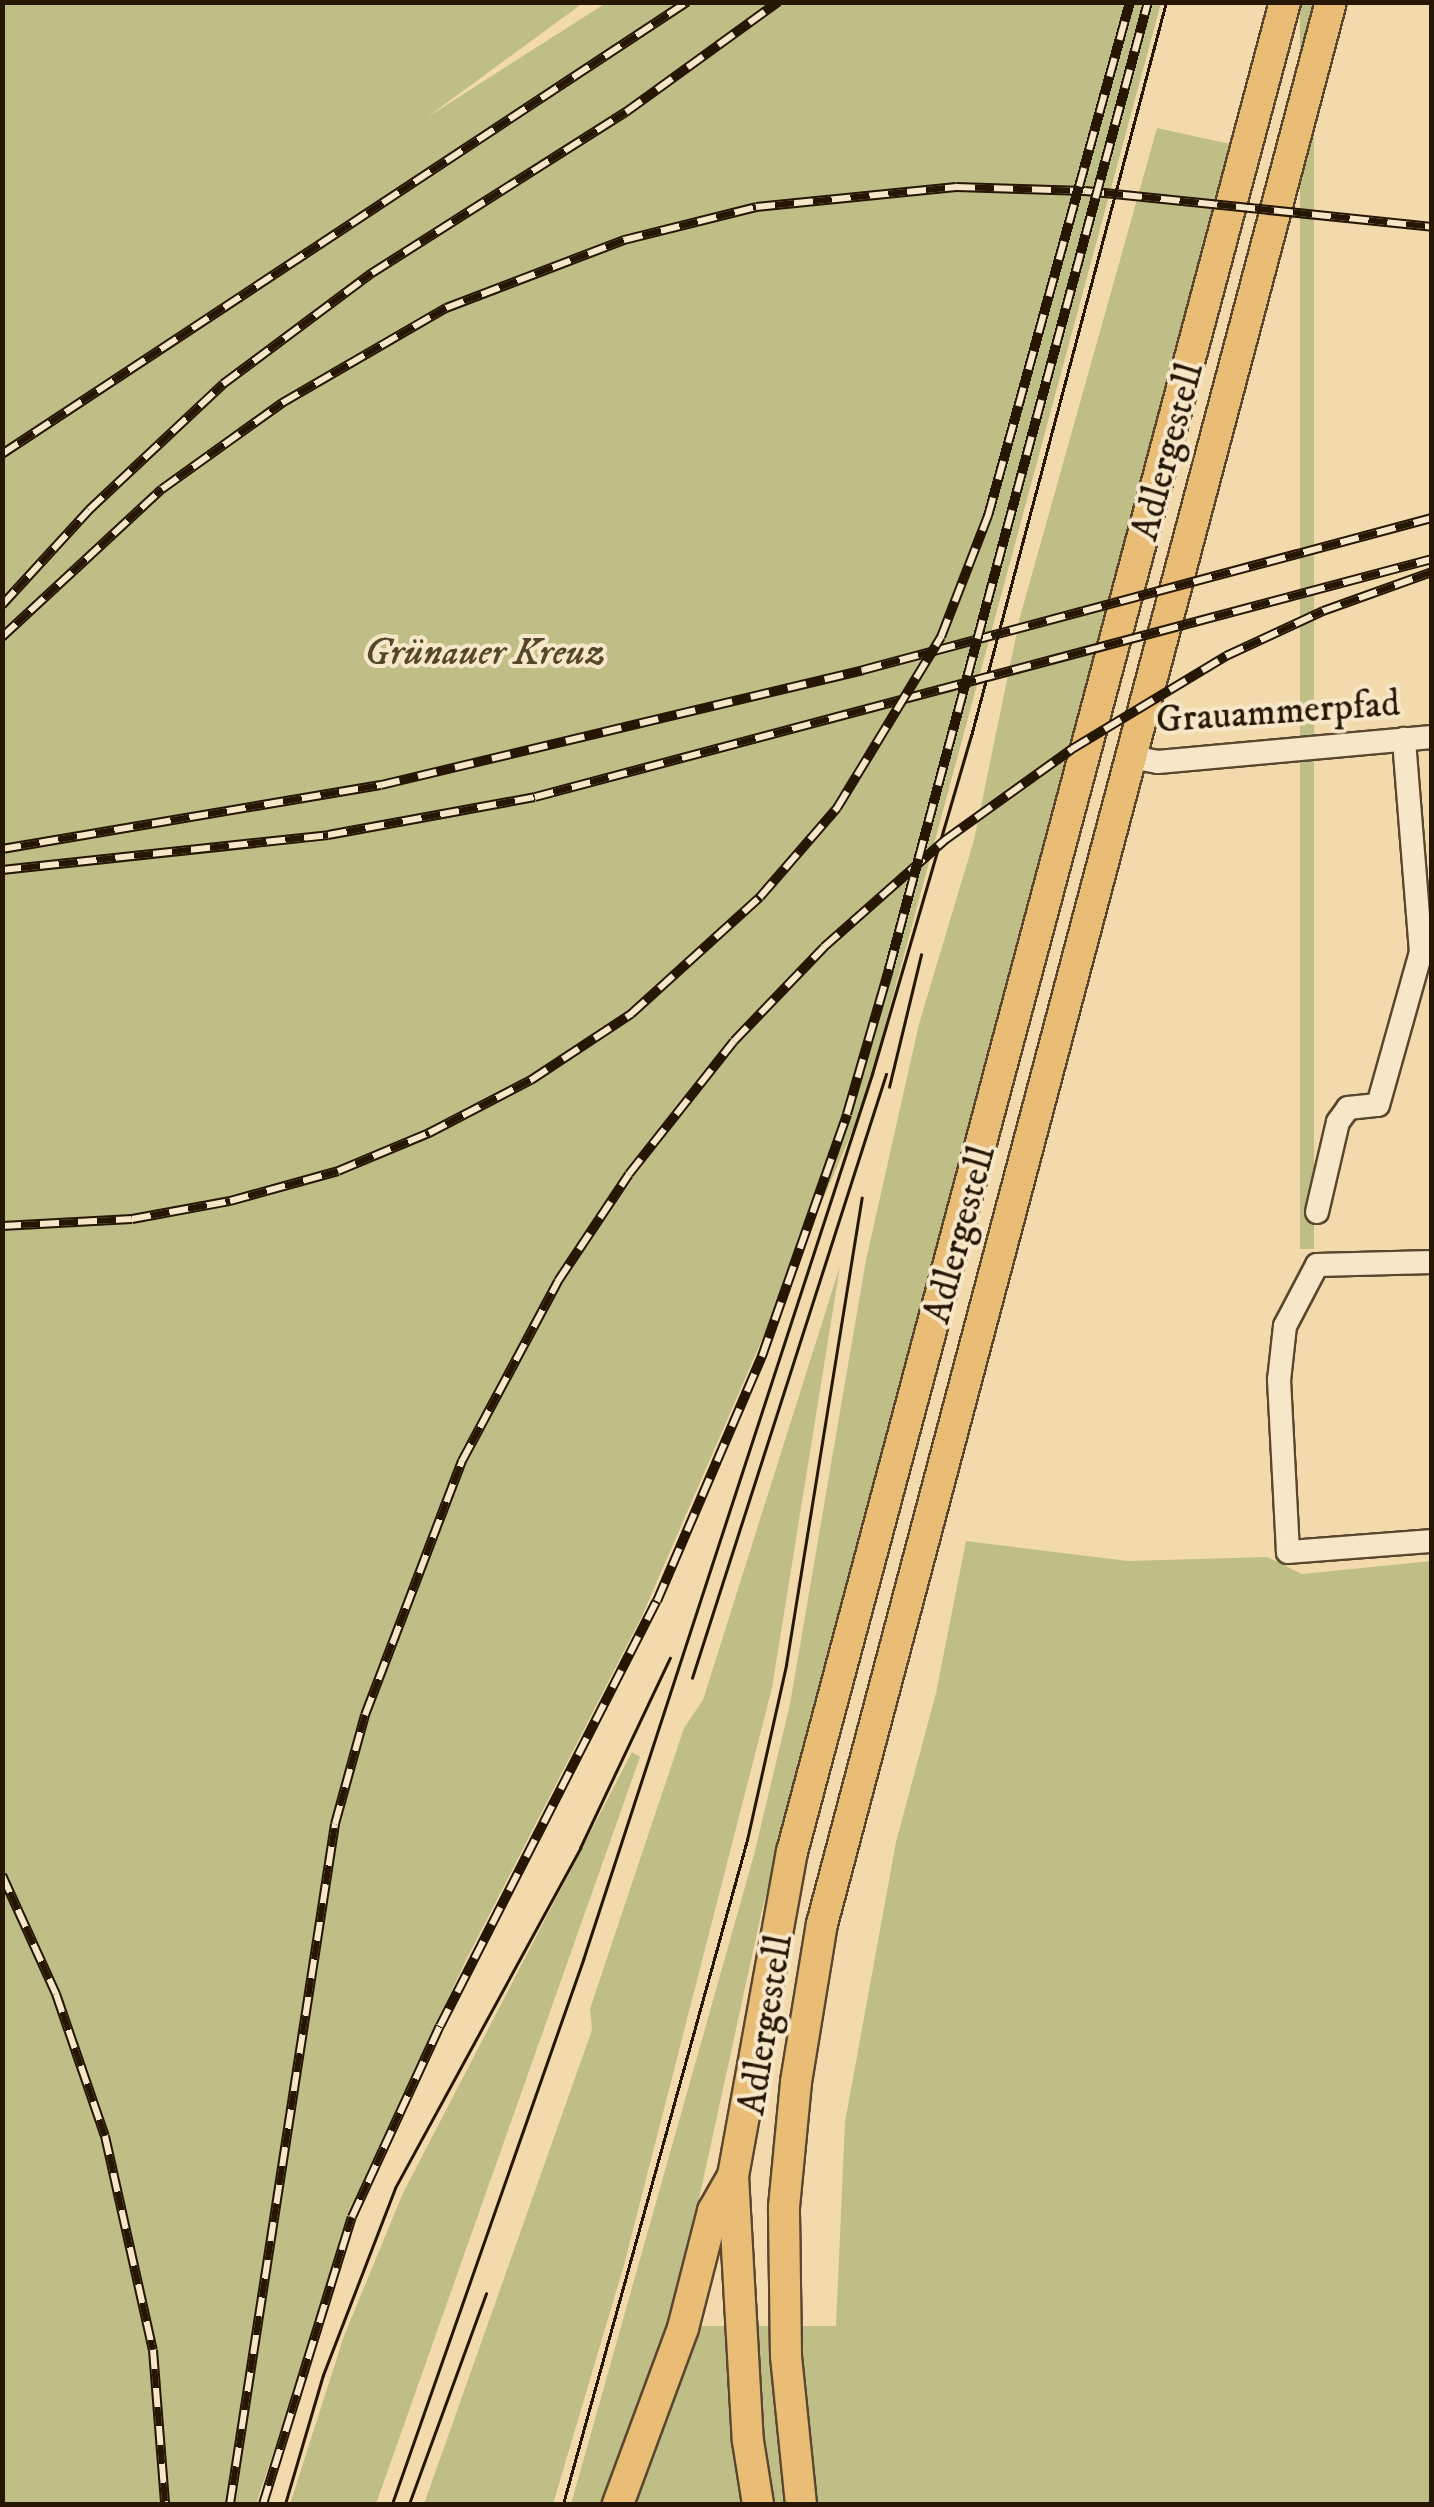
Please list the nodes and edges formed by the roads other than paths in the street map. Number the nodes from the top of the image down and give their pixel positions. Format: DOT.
graph roads {
  1 [pos="1284,2"];
  2 [pos="1331,2"];
  3 [pos="1432,737"];
  4 [pos="1404,739"];
  5 [pos="1130,757"];
  6 [pos="1316,1212"];
  7 [pos="1432,1262"];
  8 [pos="913,1401"];
  9 [pos="956,1413"];
  10 [pos="1432,1541"];
  11 [pos="733,2176"];
  12 [pos="618,2504"];
  13 [pos="758,2504"];
  14 [pos="801,2504"];
  1 -- 8 [label="main road, Adlergestell"];
  2 -- 5 [label="main road, Adlergestell"];
  3 -- 4 [label="street, Grauammerpfad"];
  4 -- 5 [label="street, Grauammerpfad"];
  4 -- 6 [label="street"];
  5 -- 9 [label="main road, Adlergestell"];
  7 -- 10 [label="street"];
  8 -- 9 [label="main road"];
  8 -- 11 [label="main road, Adlergestell"];
  9 -- 14 [label="main road, Adlergestell"];
  11 -- 12 [label="main road, Adlergestell"];
  11 -- 13 [label="main road, Adlergestell"];
}
